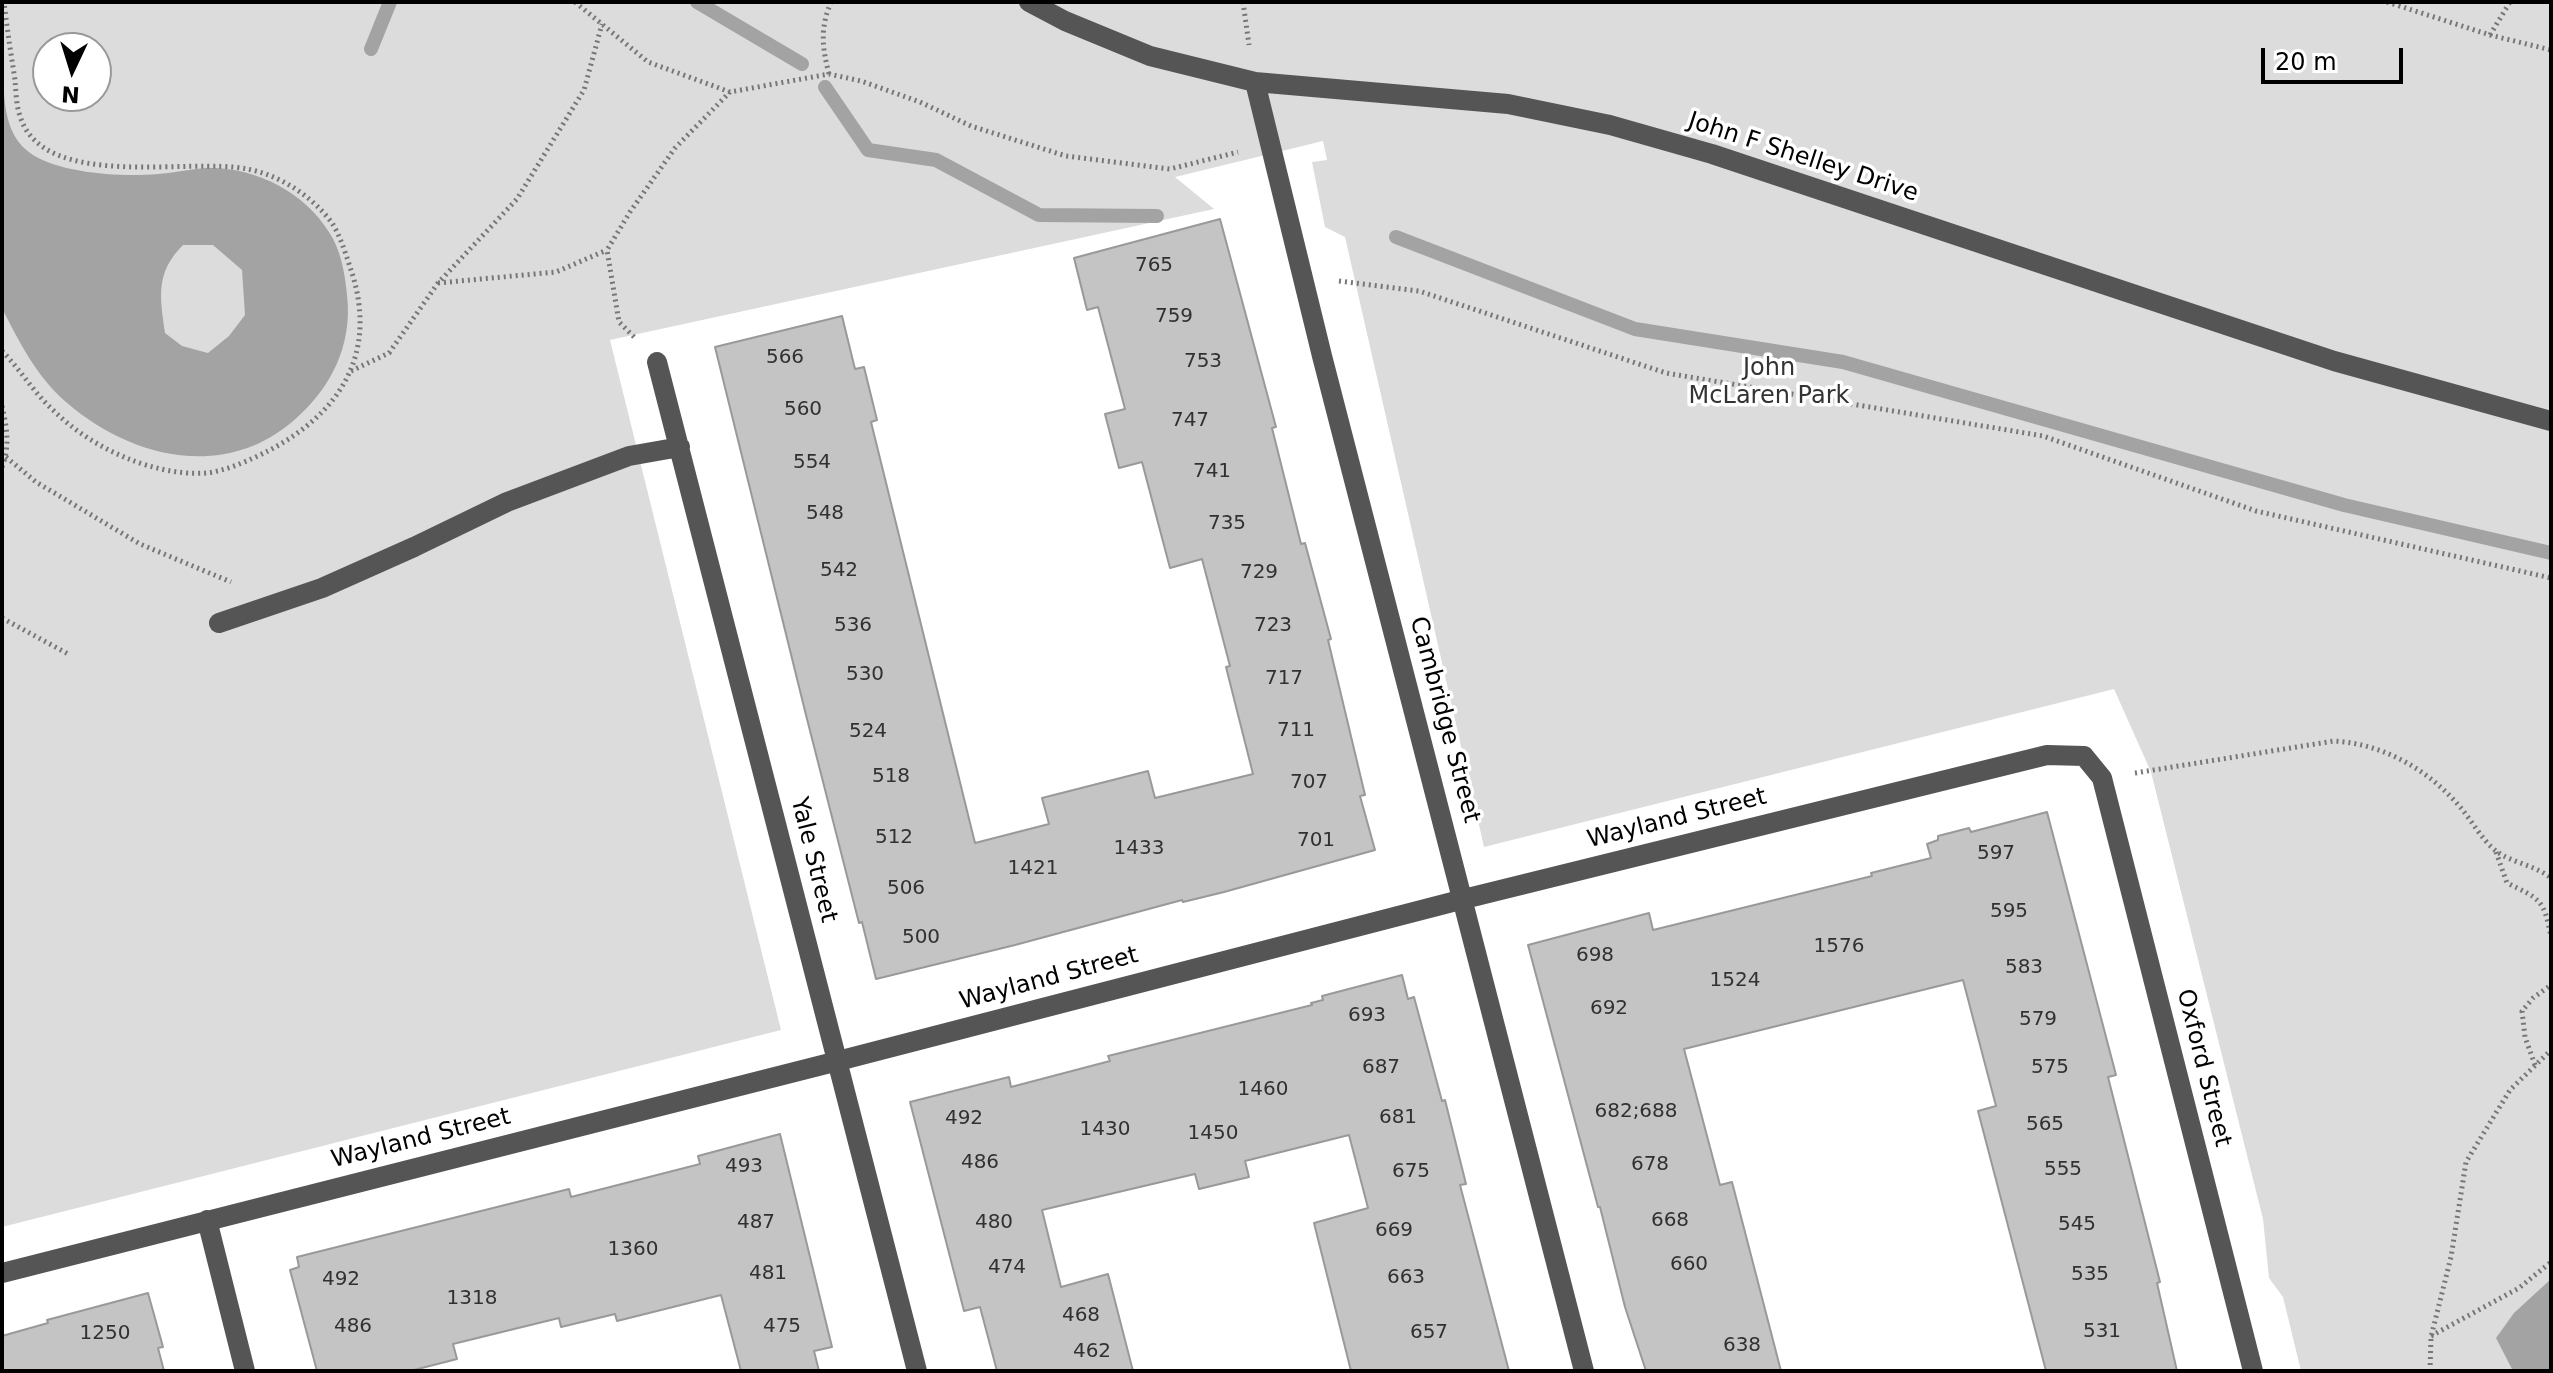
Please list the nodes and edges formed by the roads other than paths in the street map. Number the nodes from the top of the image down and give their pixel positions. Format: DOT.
graph roads {
  1 [pos="1029,2"];
  2 [pos="1255,82"];
  3 [pos="657,362"];
  4 [pos="2551,421"];
  5 [pos="680,447"];
  6 [pos="219,623"];
  7 [pos="2102,778"];
  8 [pos="1464,899"];
  9 [pos="838,1061"];
  10 [pos="207,1220"];
  11 [pos="2,1273"];
  12 [pos="245,1371"];
  13 [pos="917,1371"];
  14 [pos="1584,1371"];
  15 [pos="2253,1371"];
  1 -- 2 [label="street, John F Shelley Drive"];
  2 -- 4 [label="street, John F Shelley Drive"];
  2 -- 8 [label="street, Cambridge Street"];
  3 -- 5 [label="street, Yale Street"];
  5 -- 6 [label="street"];
  5 -- 9 [label="street, Yale Street"];
  7 -- 8 [label="street, Wayland Street"];
  7 -- 15 [label="street, Oxford Street"];
  8 -- 9 [label="street, Wayland Street"];
  8 -- 14 [label="street, Cambridge Street"];
  9 -- 10 [label="street, Wayland Street"];
  9 -- 13 [label="street, Yale Street"];
  10 -- 11 [label="street, Wayland Street"];
  10 -- 12 [label="street"];
}
